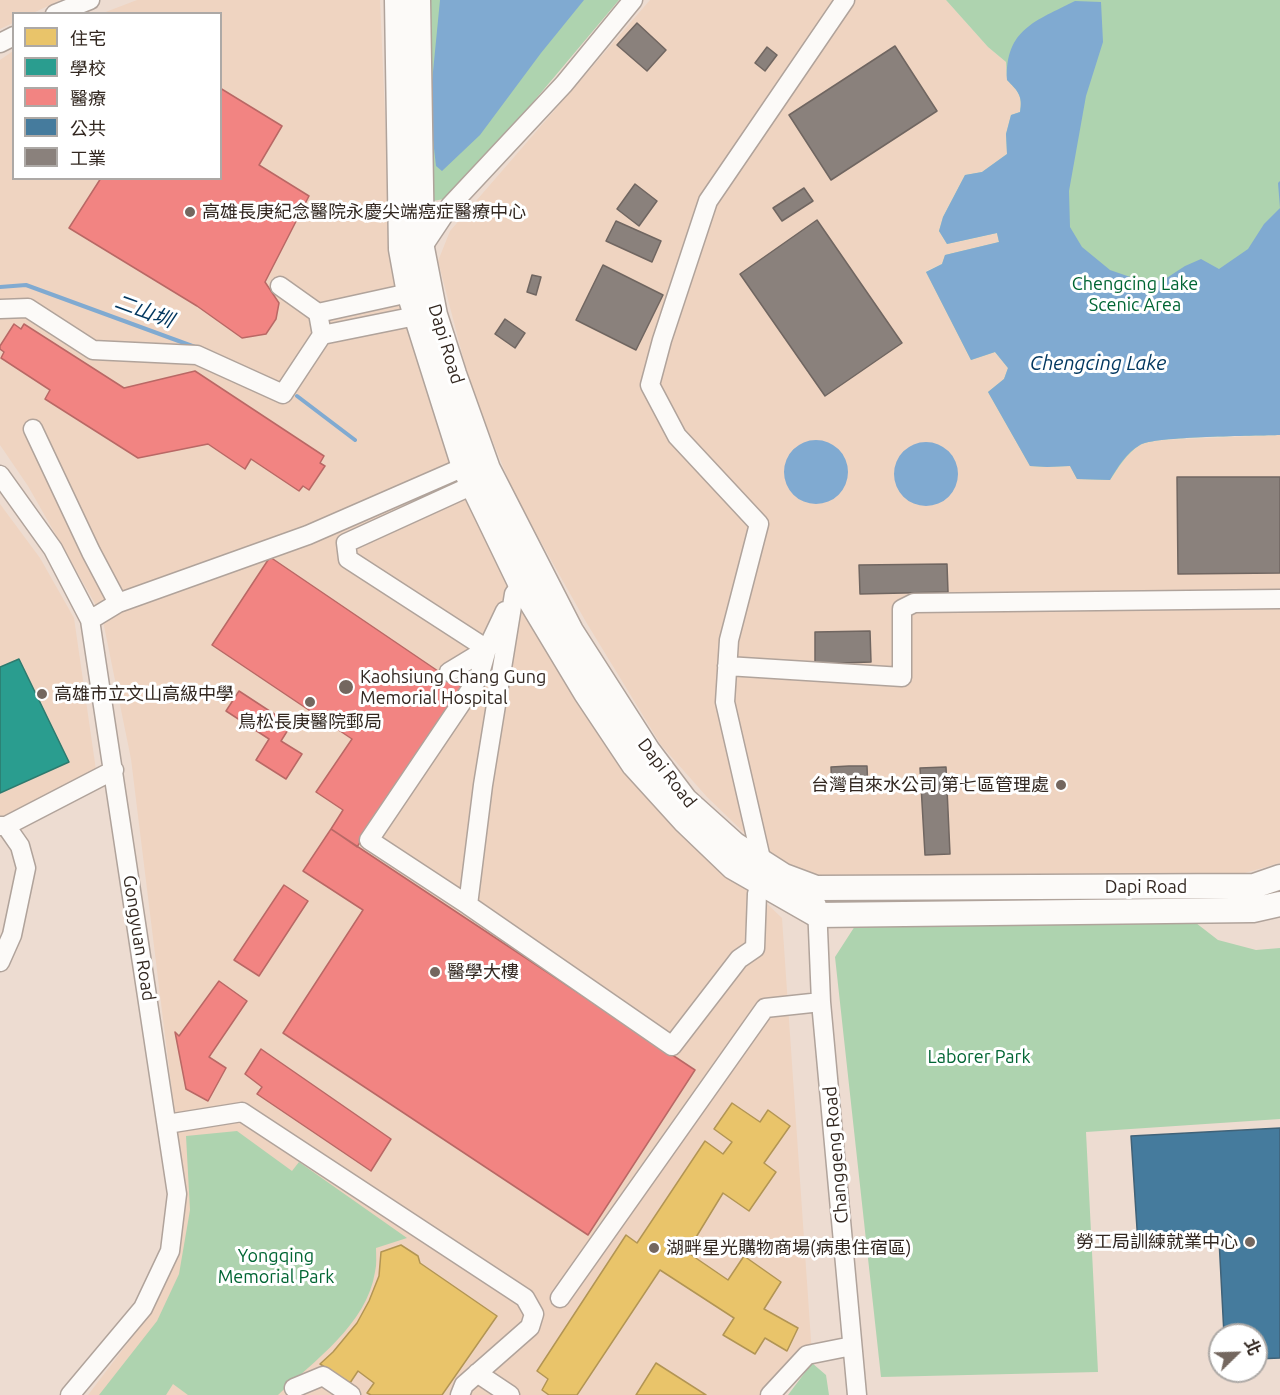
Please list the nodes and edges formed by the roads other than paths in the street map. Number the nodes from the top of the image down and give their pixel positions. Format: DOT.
graph roads {
  1 [pos="90,0"];
  2 [pos="397,0"];
  3 [pos="418,0"];
  4 [pos="633,0"];
  5 [pos="845,0"];
  6 [pos="61,12"];
  7 [pos="422,248"];
  8 [pos="280,286"];
  9 [pos="409,293"];
  10 [pos="0,309"];
  11 [pos="318,313"];
  12 [pos="416,316"];
  13 [pos="322,335"];
  14 [pos="33,429"];
  15 [pos="0,475"];
  16 [pos="469,476"];
  17 [pos="518,589"];
  18 [pos="1280,599"];
  19 [pos="118,603"];
  20 [pos="90,620"];
  21 [pos="487,649"];
  22 [pos="727,666"];
  23 [pos="449,672"];
  24 [pos="114,770"];
  25 [pos="3,826"];
  26 [pos="761,874"];
  27 [pos="1280,877"];
  28 [pos="816,888"];
  29 [pos="468,904"];
  30 [pos="1280,904"];
  31 [pos="817,915"];
  32 [pos="0,962"];
  33 [pos="821,1002"];
  34 [pos="167,1124"];
  35 [pos="560,1298"];
  36 [pos="852,1346"];
  37 [pos="477,1373"];
  38 [pos="294,1388"];
  39 [pos="70,1395"];
  40 [pos="351,1395"];
  41 [pos="460,1395"];
  42 [pos="510,1395"];
  43 [pos="770,1395"];
  44 [pos="857,1395"];
  1 -- 6 [label="street"];
  2 -- 9 [label="main road, Dapi Road"];
  3 -- 7 [label="main road, Dapi Road"];
  4 -- 7 [label="street"];
  5 -- 22 [label="street"];
  7 -- 26 [label="main road, Dapi Road"];
  8 -- 11 [label="street"];
  9 -- 11 [label="street"];
  9 -- 12 [label="main road, Dapi Road"];
  10 -- 13 [label="street"];
  11 -- 13 [label="street"];
  12 -- 13 [label="street"];
  12 -- 16 [label="main road, Dapi Road"];
  14 -- 19 [label="street"];
  15 -- 20 [label="street, Gongyuan Road"];
  16 -- 17 [label="main road, Dapi Road"];
  16 -- 19 [label="street"];
  16 -- 21 [label="street"];
  17 -- 21 [label="street"];
  17 -- 26 [label="main road, Dapi Road"];
  17 -- 29 [label="street"];
  18 -- 22 [label="street"];
  19 -- 20 [label="street"];
  20 -- 24 [label="street, Gongyuan Road"];
  21 -- 23 [label="street"];
  21 -- 29 [label="street"];
  22 -- 26 [label="street"];
  24 -- 25 [label="street"];
  24 -- 34 [label="street, Gongyuan Road"];
  25 -- 32 [label="street"];
  26 -- 28 [label="main road, Dapi Road"];
  26 -- 29 [label="street"];
  26 -- 31 [label="main road, Dapi Road"];
  27 -- 28 [label="main road, Dapi Road"];
  28 -- 31 [label="street, Changgeng Road"];
  30 -- 31 [label="main road, Dapi Road"];
  31 -- 33 [label="street, Changgeng Road"];
  33 -- 35 [label="street"];
  33 -- 36 [label="street, Changgeng Road"];
  34 -- 37 [label="street"];
  34 -- 39 [label="street, Gongyuan Road"];
  36 -- 43 [label="street"];
  36 -- 44 [label="street, Changgeng Road"];
  37 -- 41 [label="street"];
  37 -- 42 [label="street"];
  38 -- 40 [label="street"];
}
